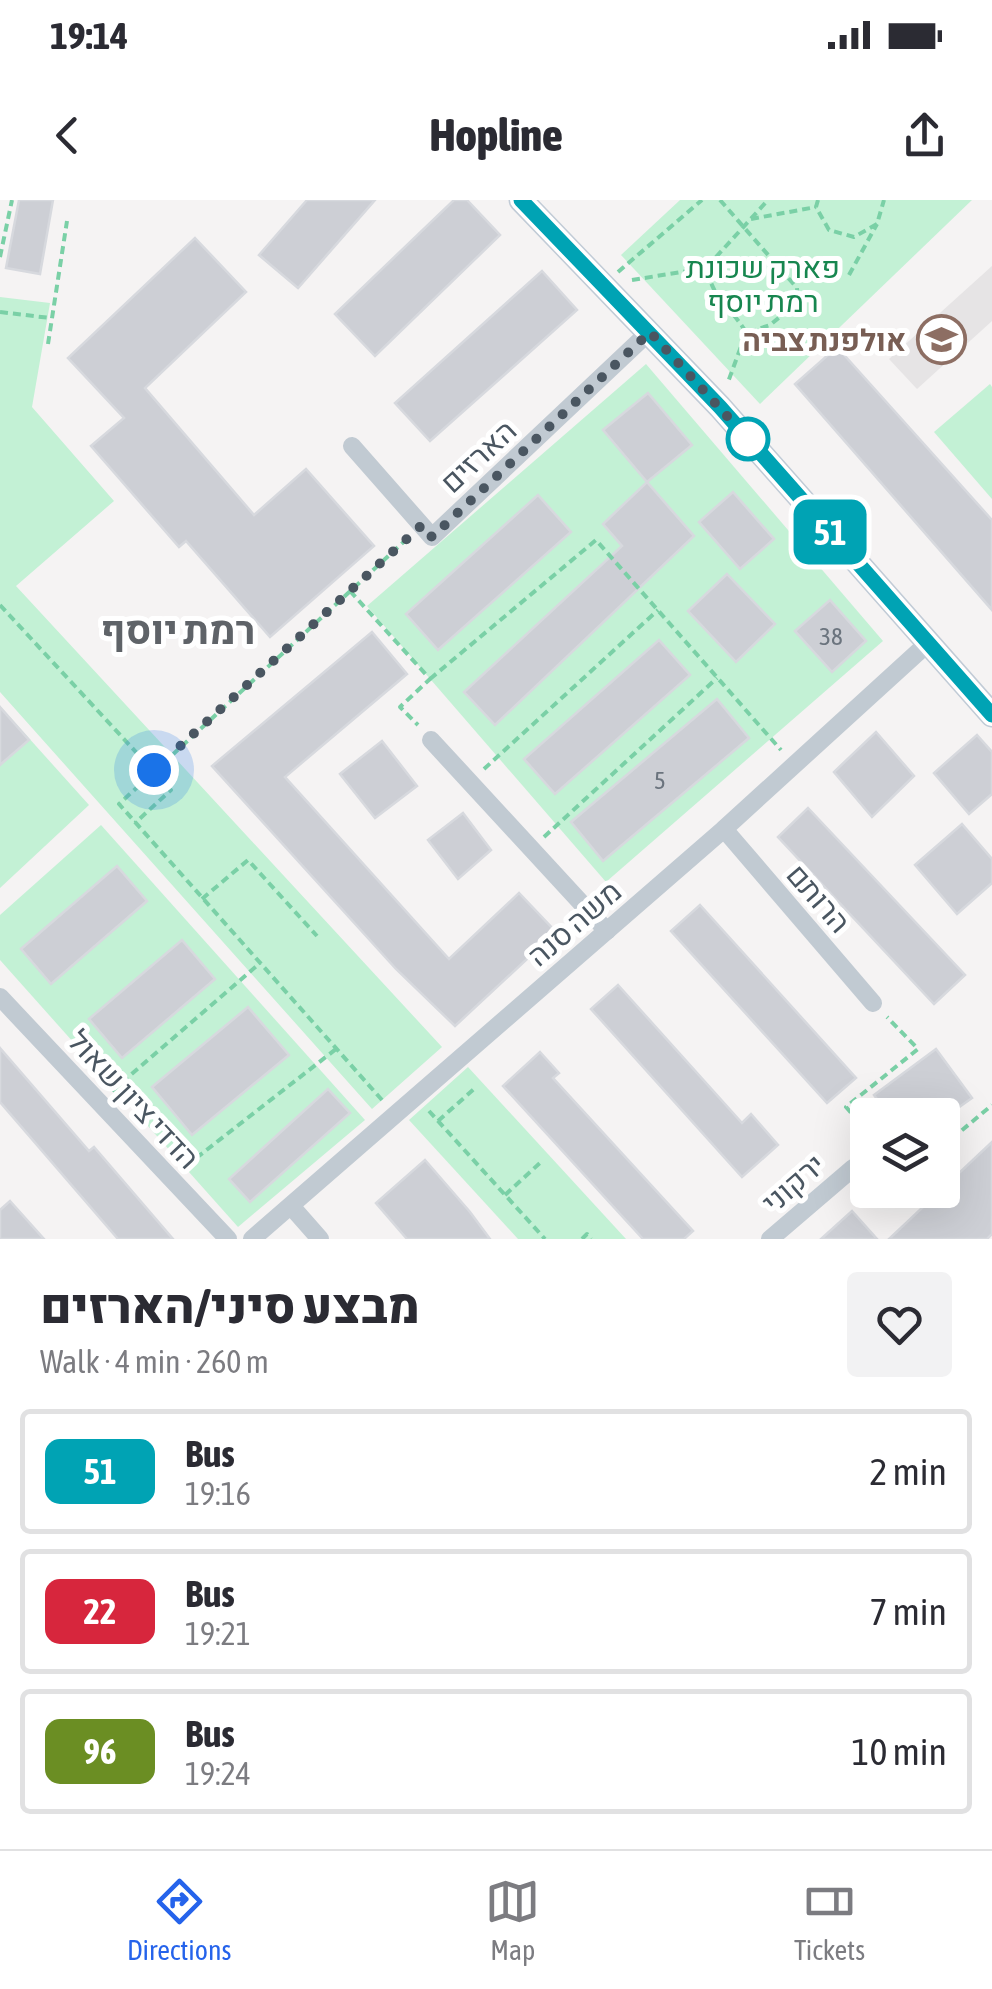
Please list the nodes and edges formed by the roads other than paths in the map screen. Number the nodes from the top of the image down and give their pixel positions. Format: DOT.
graph roads {
  1 [pos="521,200"];
  2 [pos="650,332"];
  3 [pos="352,446"];
  4 [pos="928,643"];
  5 [pos="992,715"];
  6 [pos="431,740"];
  7 [pos="724,829"];
  8 [pos="606,931"];
  9 [pos="0,997"];
  10 [pos="873,1002"];
  11 [pos="850,1170"];
  12 [pos="291,1206"];
  13 [pos="228,1239"];
  14 [pos="252,1239"];
  15 [pos="320,1239"];
  16 [pos="770,1239"];
  1 -- 2 [label="street"];
  2 -- 3 [label="street, הארזים"];
  2 -- 4 [label="street"];
  4 -- 5 [label="street"];
  4 -- 7 [label="street, משה סנה"];
  6 -- 8 [label="street"];
  7 -- 8 [label="street, משה סנה"];
  7 -- 10 [label="street, הרותם"];
  8 -- 12 [label="street, משה סנה"];
  9 -- 13 [label="street, הדדי ציון שאול"];
  11 -- 16 [label="street, ירקוני"];
  12 -- 14 [label="street, משה סנה"];
  12 -- 15 [label="street"];
}
